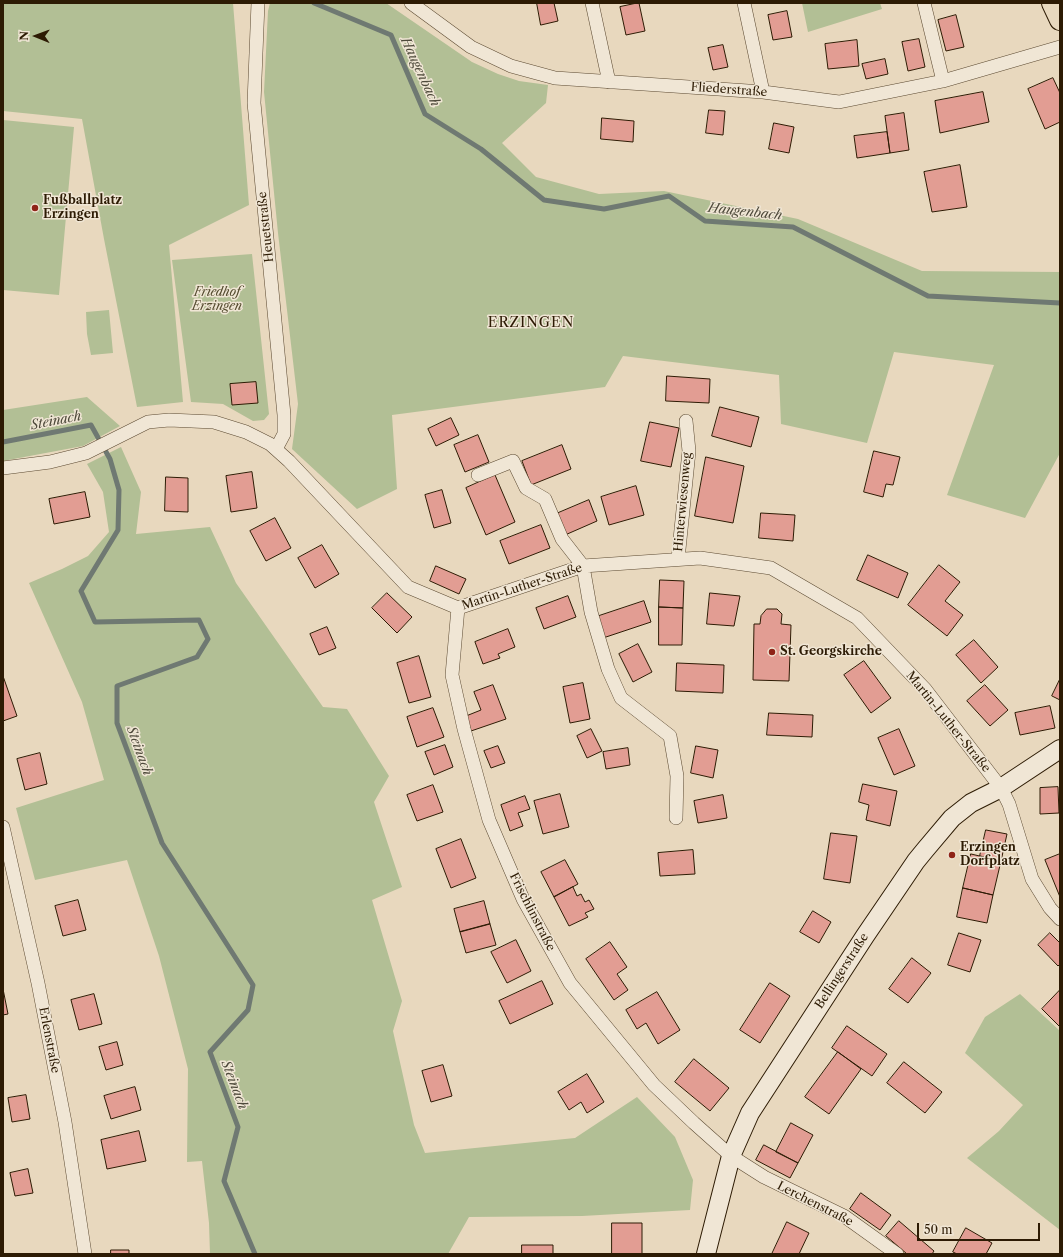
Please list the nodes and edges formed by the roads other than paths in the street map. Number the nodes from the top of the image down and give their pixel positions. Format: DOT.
graph roads {
  1 [pos="258,3"];
  2 [pos="412,3"];
  3 [pos="592,3"];
  4 [pos="744,3"];
  5 [pos="924,3"];
  6 [pos="1052,3"];
  7 [pos="1060,20"];
  8 [pos="1060,47"];
  9 [pos="943,81"];
  10 [pos="609,82"];
  11 [pos="763,92"];
  12 [pos="686,421"];
  13 [pos="276,449"];
  14 [pos="3,468"];
  15 [pos="478,475"];
  16 [pos="678,560"];
  17 [pos="583,566"];
  18 [pos="458,608"];
  19 [pos="1060,748"];
  20 [pos="1001,788"];
  21 [pos="676,818"];
  22 [pos="3,827"];
  23 [pos="1060,920"];
  24 [pos="731,1156"];
  25 [pos="85,1254"];
  26 [pos="706,1254"];
  27 [pos="897,1254"];
  1 -- 13 [label="street, Heuetstraße"];
  2 -- 10 [label="street, Fliederstraße"];
  3 -- 10 [label="street"];
  4 -- 11 [label="street"];
  5 -- 9 [label="street"];
  6 -- 7 [label="main road"];
  8 -- 9 [label="street, Fliederstraße"];
  9 -- 11 [label="street, Fliederstraße"];
  10 -- 11 [label="street, Fliederstraße"];
  12 -- 16 [label="street, Hinterwiesenweg"];
  13 -- 14 [label="street, Martin-Luther-Straße"];
  13 -- 18 [label="street, Martin-Luther-Straße"];
  15 -- 17 [label="street"];
  16 -- 17 [label="street, Martin-Luther-Straße"];
  16 -- 20 [label="street, Martin-Luther-Straße"];
  17 -- 18 [label="street, Martin-Luther-Straße"];
  17 -- 21 [label="street"];
  18 -- 24 [label="street, Frischlinstraße"];
  19 -- 20 [label="street, Bellingerstraße"];
  20 -- 23 [label="street, Martin-Luther-Straße"];
  20 -- 24 [label="street, Bellingerstraße"];
  22 -- 25 [label="street, Erlenstraße"];
  24 -- 26 [label="street, Bellingerstraße"];
  24 -- 27 [label="street, Lerchenstraße"];
}
